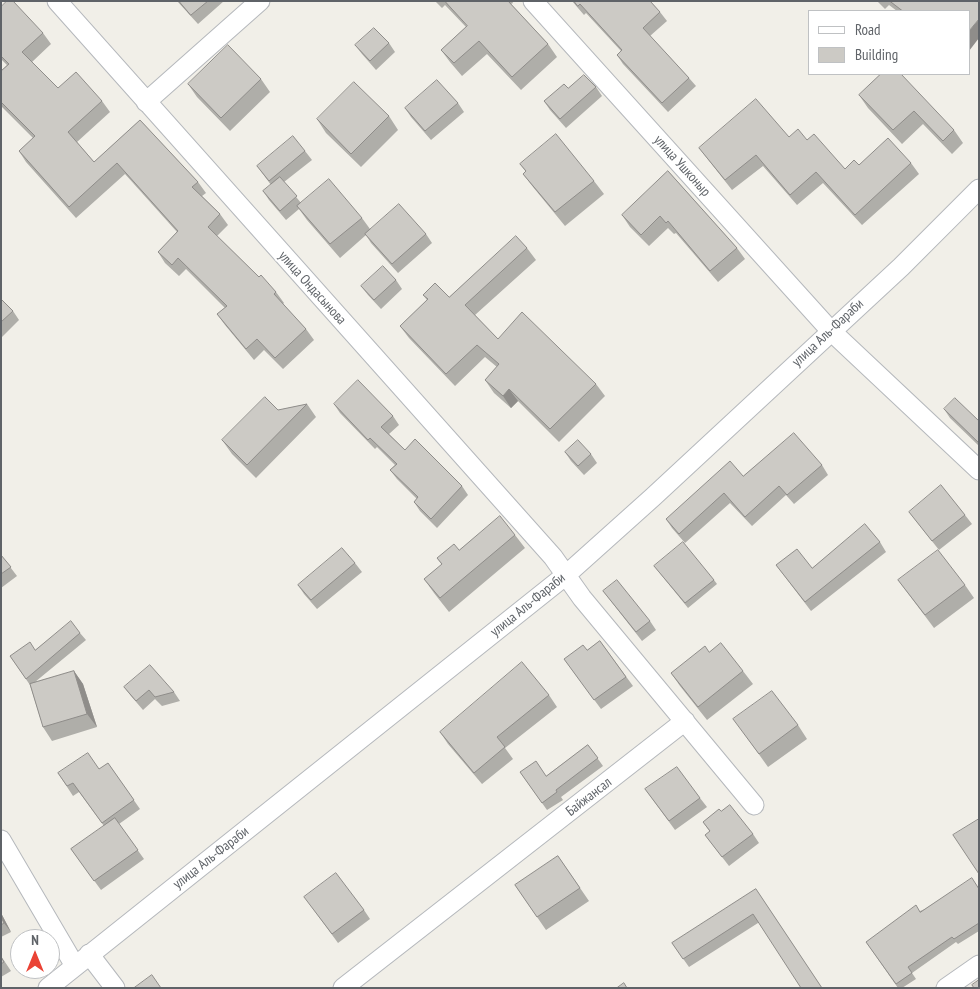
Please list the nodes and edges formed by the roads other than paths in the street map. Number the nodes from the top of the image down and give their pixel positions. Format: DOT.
graph roads {
  1 [pos="57,1"];
  2 [pos="260,1"];
  3 [pos="533,1"];
  4 [pos="146,102"];
  5 [pos="979,189"];
  6 [pos="830,330"];
  7 [pos="979,470"];
  8 [pos="566,576"];
  9 [pos="686,721"];
  10 [pos="754,805"];
  11 [pos="1,840"];
  12 [pos="89,954"];
  13 [pos="979,965"];
  14 [pos="75,966"];
  15 [pos="48,988"];
  16 [pos="115,988"];
  17 [pos="343,988"];
  18 [pos="946,988"];
  1 -- 4 [label="street, улица Ондасынова"];
  2 -- 4 [label="street"];
  3 -- 6 [label="street, улица Ушконыр"];
  4 -- 8 [label="street, улица Ондасынова"];
  5 -- 6 [label="street, улица Аль-Фараби"];
  6 -- 7 [label="street, улица Ушконыр"];
  6 -- 8 [label="street, улица Аль-Фараби"];
  8 -- 9 [label="street"];
  8 -- 12 [label="street, улица Аль-Фараби"];
  9 -- 10 [label="street"];
  9 -- 17 [label="street, Байжансал"];
  11 -- 14 [label="street"];
  12 -- 14 [label="street, улица Аль-Фараби"];
  12 -- 16 [label="street"];
  13 -- 18 [label="street"];
  14 -- 15 [label="street, улица Аль-Фараби"];
}
